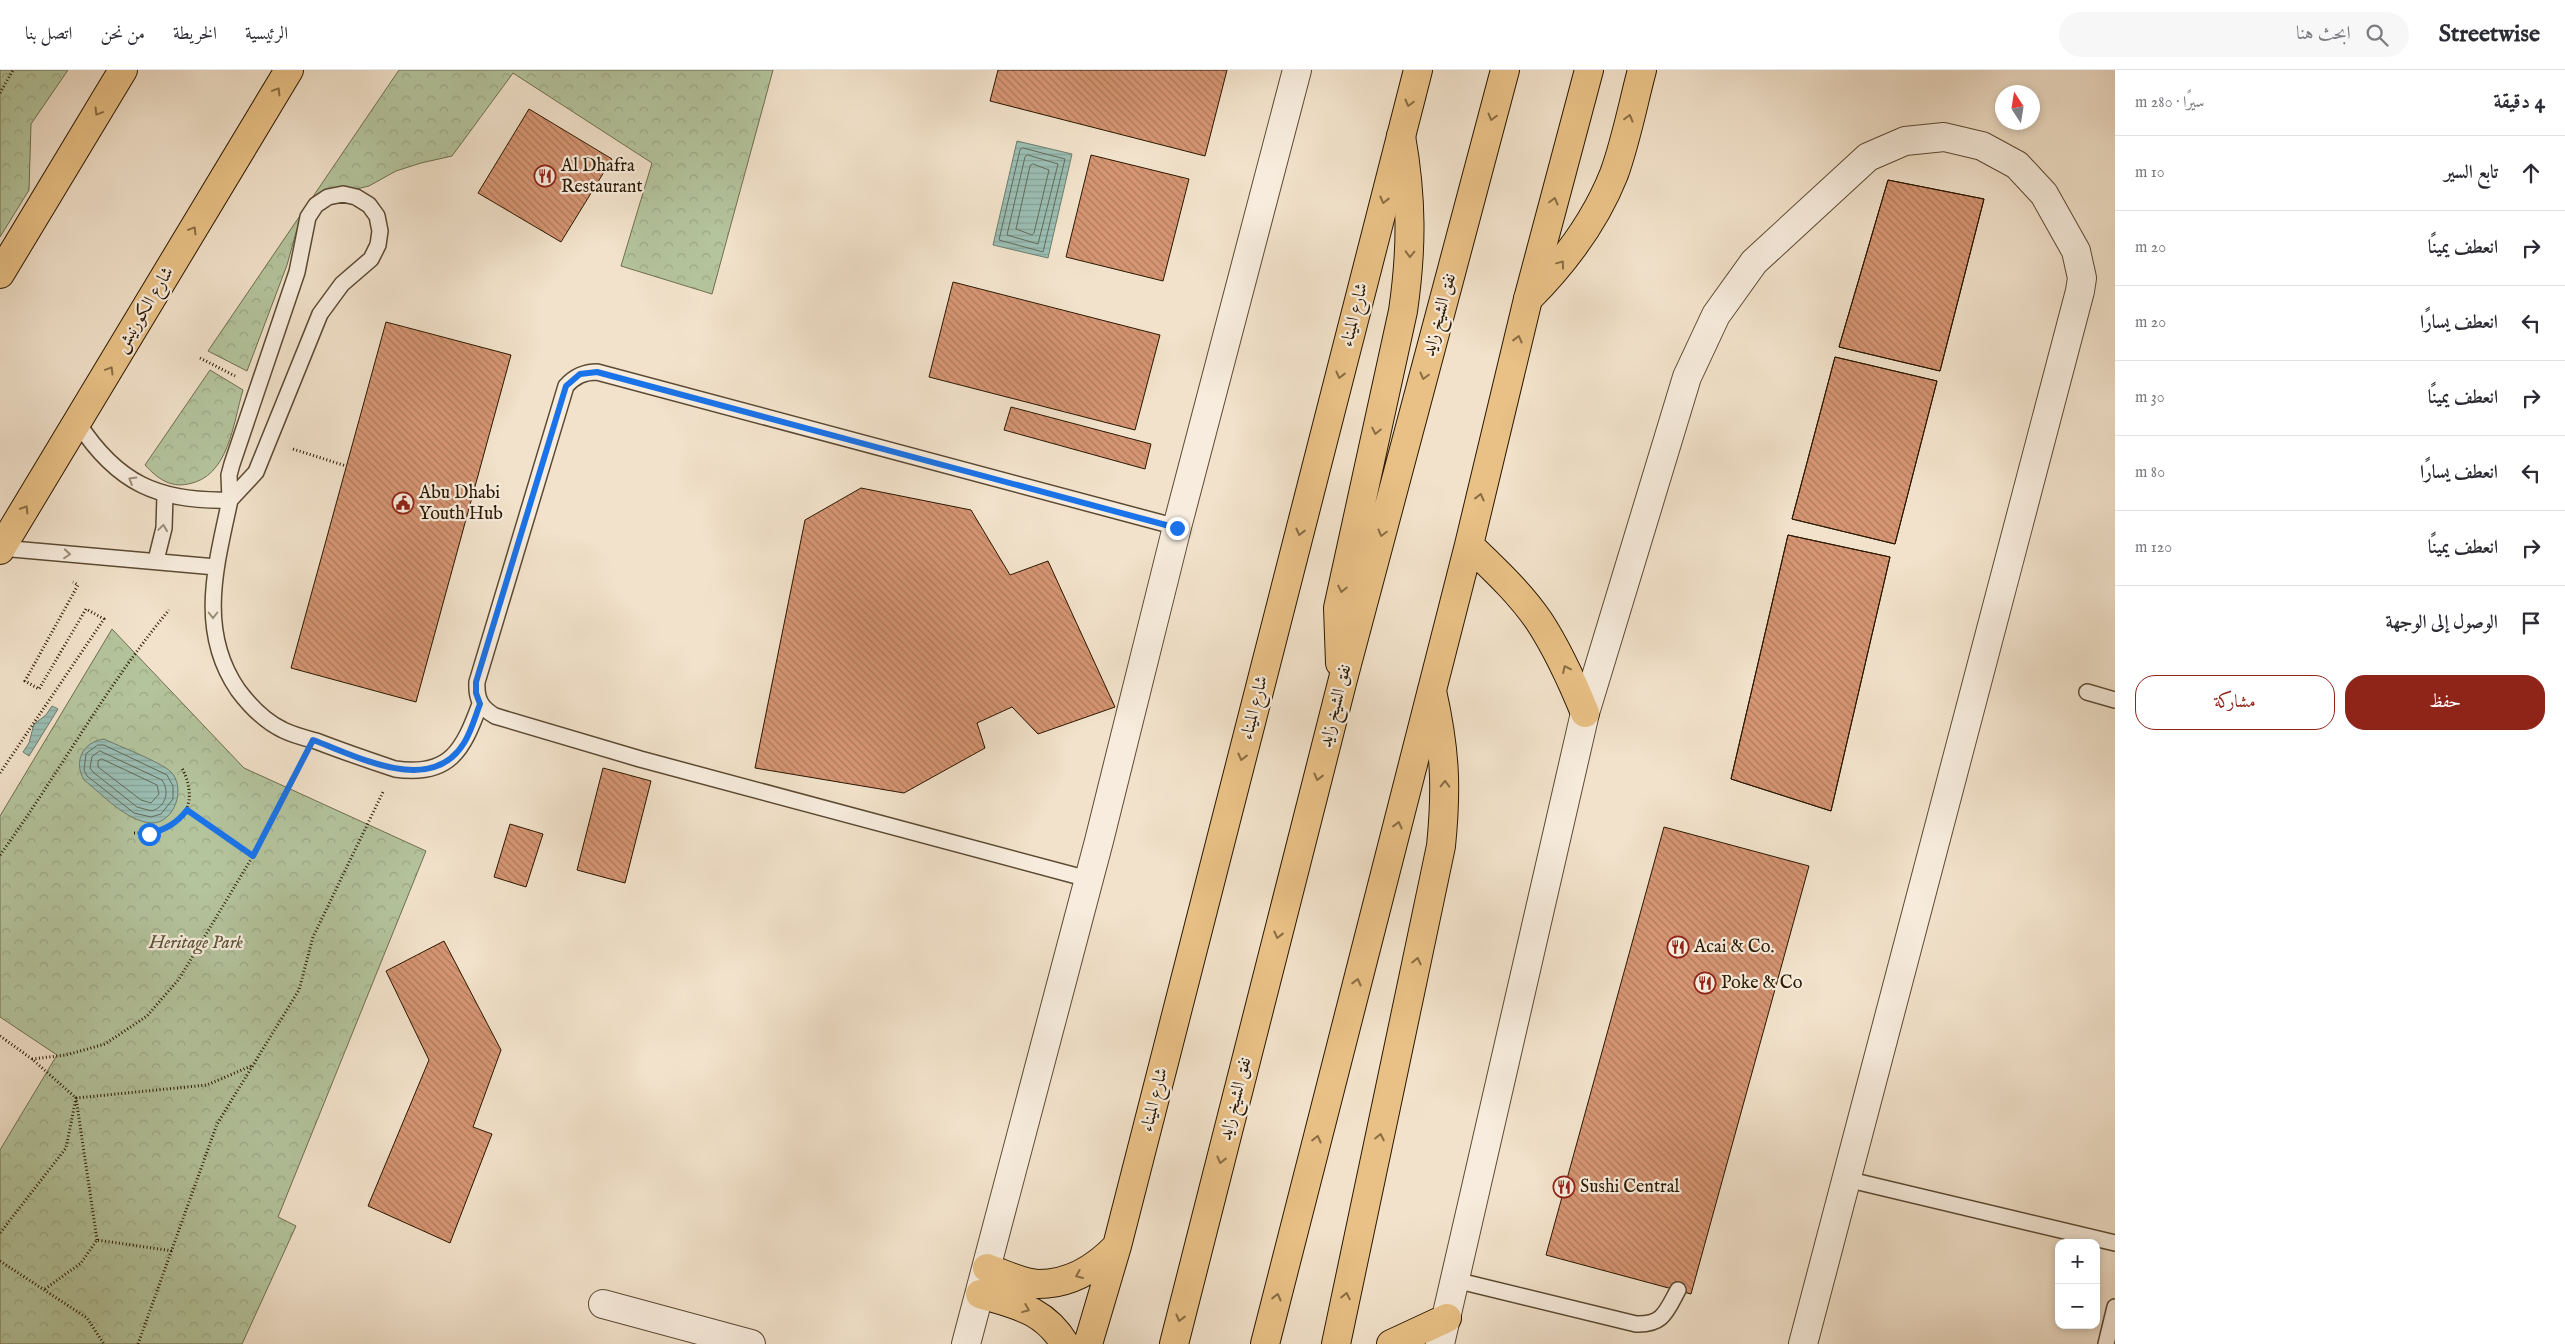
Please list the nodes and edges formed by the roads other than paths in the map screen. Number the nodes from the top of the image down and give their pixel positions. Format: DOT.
graph roads {
  1 [pos="123,70"];
  2 [pos="289,70"];
  3 [pos="1297,70"];
  4 [pos="1418,70"];
  5 [pos="1504,70"];
  6 [pos="1589,70"];
  7 [pos="1642,70"];
  8 [pos="1401,136"];
  9 [pos="0,274"];
  10 [pos="1528,299"];
  11 [pos="78,423"];
  12 [pos="164,495"];
  13 [pos="230,500"];
  14 [pos="1177,528"];
  15 [pos="1469,545"];
  16 [pos="1,549"];
  17 [pos="156,560"];
  18 [pos="216,567"];
  19 [pos="1343,679"];
  20 [pos="1432,691"];
  21 [pos="2087,692"];
  22 [pos="2115,700"];
  23 [pos="480,704"];
  24 [pos="1585,713"];
  25 [pos="1088,878"];
  26 [pos="1846,1178"];
  27 [pos="2115,1243"];
  28 [pos="1117,1246"];
  29 [pos="1455,1280"];
  30 [pos="983,1281"];
  31 [pos="1678,1290"];
  32 [pos="603,1304"];
  33 [pos="2115,1306"];
  34 [pos="1446,1318"];
  35 [pos="751,1344"];
  36 [pos="966,1344"];
  37 [pos="1065,1344"];
  38 [pos="1088,1344"];
  39 [pos="1174,1344"];
  40 [pos="1264,1344"];
  41 [pos="1336,1344"];
  42 [pos="1391,1344"];
  43 [pos="1440,1344"];
  44 [pos="1803,1344"];
  45 [pos="2106,1344"];
  1 -- 9 [label="main road, one-way"];
  11 -- 2 [label="main road, شارع الكورنيش, one-way"];
  3 -- 14 [label="street"];
  4 -- 8 [label="main road, شارع الميناء, one-way"];
  5 -- 19 [label="main road, نفق الشيخ زايد, one-way"];
  10 -- 6 [label="main road, one-way"];
  10 -- 7 [label="main road, one-way"];
  8 -- 19 [label="main road, one-way"];
  8 -- 28 [label="main road, شارع الميناء, one-way"];
  15 -- 10 [label="main road, one-way"];
  12 -- 11 [label="lane, one-way"];
  16 -- 11 [label="main road, شارع الكورنيش, one-way"];
  12 -- 13 [label="lane"];
  17 -- 12 [label="lane, one-way"];
  13 -- 13 [label="lane"];
  13 -- 18 [label="lane"];
  14 -- 23 [label="lane"];
  14 -- 25 [label="street"];
  15 -- 20 [label="main road"];
  24 -- 15 [label="main road, one-way"];
  16 -- 17 [label="lane, one-way"];
  17 -- 18 [label="lane"];
  18 -- 23 [label="lane, one-way"];
  19 -- 39 [label="main road, نفق الشيخ زايد, one-way"];
  40 -- 20 [label="main road, one-way"];
  41 -- 20 [label="main road, one-way"];
  21 -- 22 [label="lane"];
  23 -- 25 [label="lane"];
  24 -- 26 [label="street"];
  24 -- 29 [label="street"];
  25 -- 30 [label="street"];
  26 -- 27 [label="lane"];
  26 -- 44 [label="street"];
  28 -- 30 [label="main road, one-way"];
  28 -- 38 [label="main road, شارع الميناء"];
  29 -- 31 [label="lane"];
  29 -- 34 [label="street"];
  30 -- 36 [label="street"];
  30 -- 37 [label="main road, one-way"];
  32 -- 35 [label="street"];
  33 -- 45 [label="lane"];
  34 -- 42 [label="main road"];
  34 -- 43 [label="street"];
}
